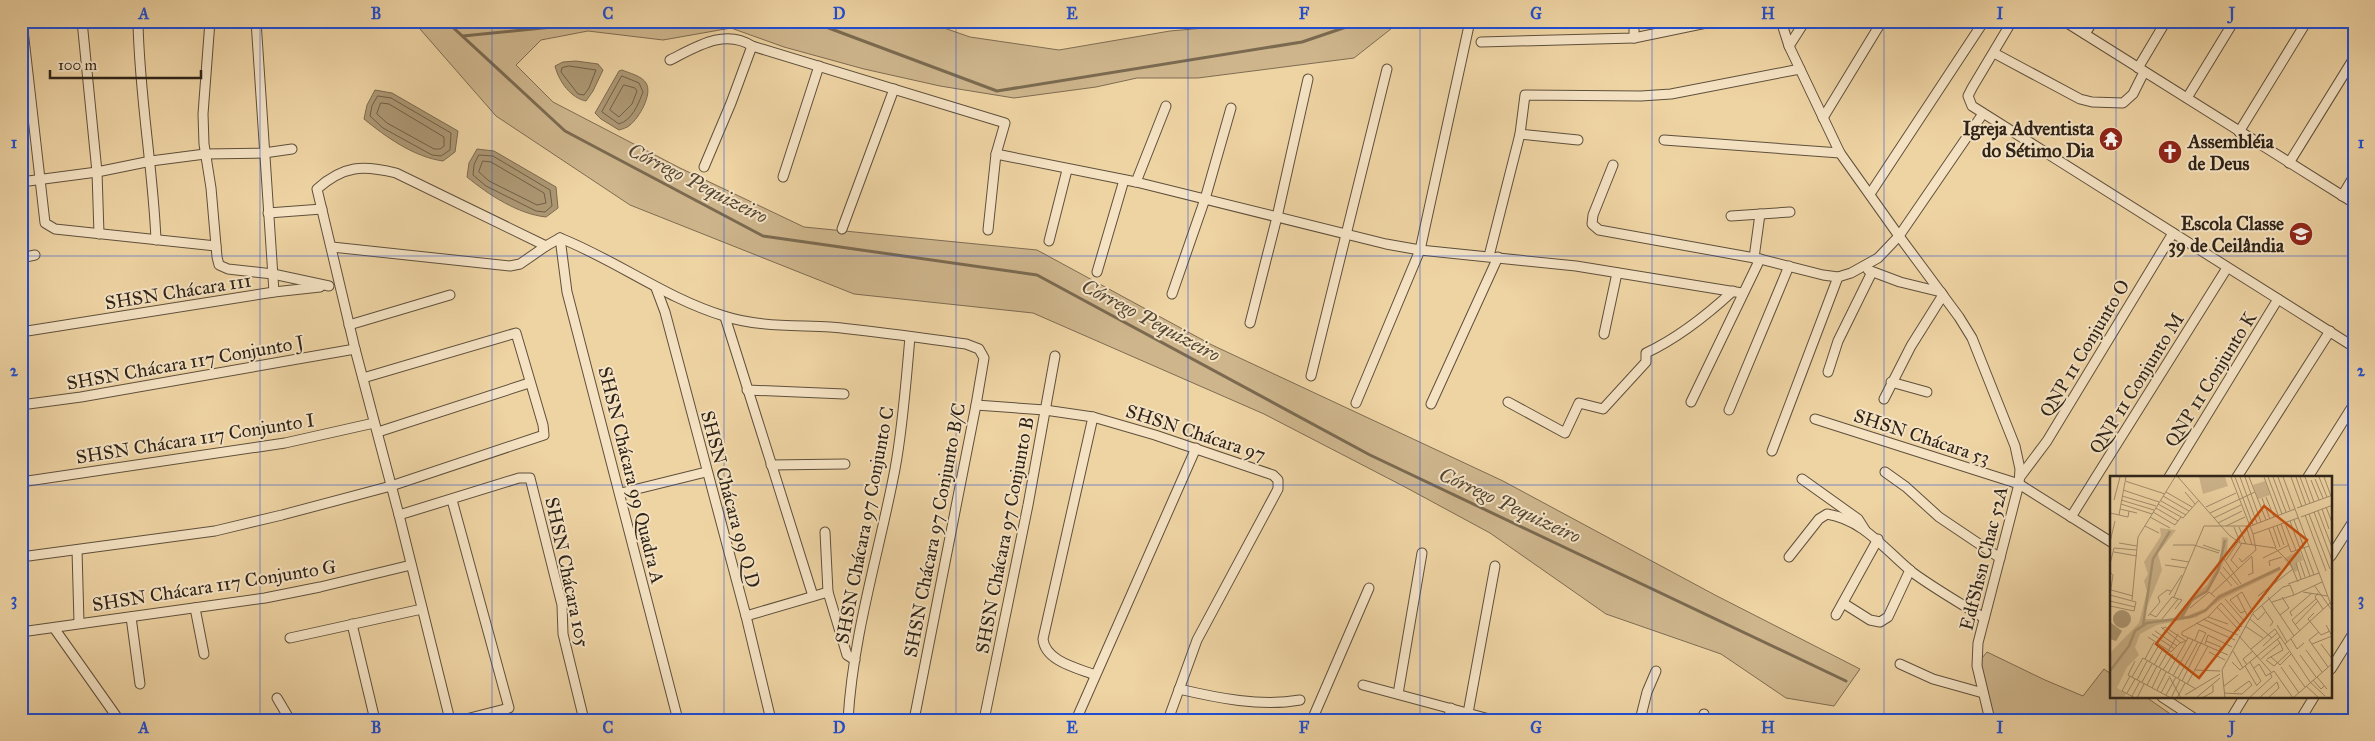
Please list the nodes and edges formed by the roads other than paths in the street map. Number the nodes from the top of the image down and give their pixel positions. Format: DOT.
graph roads {
  1 [pos="22,21"];
  2 [pos="82,21"];
  3 [pos="138,21"];
  4 [pos="210,21"];
  5 [pos="256,21"];
  6 [pos="1470,21"];
  7 [pos="1634,21"];
  8 [pos="1716,21"];
  9 [pos="1781,21"];
  10 [pos="1805,21"];
  11 [pos="1882,21"];
  12 [pos="1984,21"];
  13 [pos="2012,21"];
  14 [pos="2064,21"];
  15 [pos="2093,21"];
  16 [pos="2166,21"];
  17 [pos="2234,21"];
  18 [pos="2307,21"];
  19 [pos="2085,34"];
  20 [pos="23,35"];
  21 [pos="1634,38"];
  22 [pos="1481,42"];
  23 [pos="752,46"];
  24 [pos="1789,46"];
  25 [pos="1994,53"];
  26 [pos="2354,58"];
  27 [pos="670,60"];
  28 [pos="818,66"];
  29 [pos="1387,68"];
  30 [pos="1800,69"];
  31 [pos="2141,70"];
  32 [pos="1308,79"];
  33 [pos="894,89"];
  34 [pos="2187,98"];
  35 [pos="1166,106"];
  36 [pos="32,107"];
  37 [pos="21,108"];
  38 [pos="1231,108"];
  39 [pos="1982,115"];
  40 [pos="1823,118"];
  41 [pos="2239,132"];
  42 [pos="1520,134"];
  43 [pos="1578,140"];
  44 [pos="1664,140"];
  45 [pos="292,149"];
  46 [pos="264,153"];
  47 [pos="1840,153"];
  48 [pos="205,154"];
  49 [pos="996,154"];
  50 [pos="151,161"];
  51 [pos="2289,163"];
  52 [pos="1613,165"];
  53 [pos="704,167"];
  54 [pos="1067,170"];
  55 [pos="97,172"];
  56 [pos="2354,176"];
  57 [pos="783,177"];
  58 [pos="39,180"];
  59 [pos="1124,180"];
  60 [pos="21,182"];
  61 [pos="1136,182"];
  62 [pos="1870,194"];
  63 [pos="2342,196"];
  64 [pos="1205,199"];
  65 [pos="2354,203"];
  66 [pos="322,209"];
  67 [pos="1790,212"];
  68 [pos="268,213"];
  69 [pos="1760,214"];
  70 [pos="1731,216"];
  71 [pos="1277,217"];
  72 [pos="842,229"];
  73 [pos="988,230"];
  74 [pos="2173,233"];
  75 [pos="99,234"];
  76 [pos="1348,234"];
  77 [pos="1899,236"];
  78 [pos="560,238"];
  79 [pos="156,240"];
  80 [pos="1049,241"];
  81 [pos="216,246"];
  82 [pos="546,246"];
  83 [pos="332,247"];
  84 [pos="1420,250"];
  85 [pos="35,255"];
  86 [pos="1493,256"];
  87 [pos="21,258"];
  88 [pos="1757,259"];
  89 [pos="1789,266"];
  90 [pos="2227,268"];
  91 [pos="1868,270"];
  92 [pos="1097,272"];
  93 [pos="1617,273"];
  94 [pos="273,274"];
  95 [pos="1838,277"];
  96 [pos="340,285"];
  97 [pos="329,286"];
  98 [pos="656,288"];
  99 [pos="1733,291"];
  100 [pos="274,292"];
  101 [pos="1742,293"];
  102 [pos="1942,293"];
  103 [pos="1172,294"];
  104 [pos="450,295"];
  105 [pos="2278,298"];
  106 [pos="725,317"];
  107 [pos="1250,323"];
  108 [pos="349,325"];
  109 [pos="2330,331"];
  110 [pos="21,332"];
  111 [pos="1604,334"];
  112 [pos="910,337"];
  113 [pos="2354,347"];
  114 [pos="355,349"];
  115 [pos="1055,356"];
  116 [pos="1828,372"];
  117 [pos="1311,376"];
  118 [pos="363,378"];
  119 [pos="1891,382"];
  120 [pos="529,383"];
  121 [pos="747,390"];
  122 [pos="1927,392"];
  123 [pos="844,394"];
  124 [pos="1884,399"];
  125 [pos="1508,402"];
  126 [pos="1691,402"];
  127 [pos="1356,403"];
  128 [pos="1431,404"];
  129 [pos="2354,404"];
  130 [pos="21,405"];
  131 [pos="976,405"];
  132 [pos="1046,410"];
  133 [pos="1729,410"];
  134 [pos="1093,417"];
  135 [pos="1815,419"];
  136 [pos="374,422"];
  137 [pos="378,432"];
  138 [pos="1196,448"];
  139 [pos="1772,451"];
  140 [pos="845,464"];
  141 [pos="771,465"];
  142 [pos="706,472"];
  143 [pos="1884,472"];
  144 [pos="2170,476"];
  145 [pos="2238,476"];
  146 [pos="2309,476"];
  147 [pos="1802,480"];
  148 [pos="2020,481"];
  149 [pos="21,482"];
  150 [pos="392,486"];
  151 [pos="621,493"];
  152 [pos="452,500"];
  153 [pos="399,515"];
  154 [pos="2071,517"];
  155 [pos="2354,520"];
  156 [pos="1865,530"];
  157 [pos="825,532"];
  158 [pos="1878,539"];
  159 [pos="2110,541"];
  160 [pos="77,550"];
  161 [pos="1422,553"];
  162 [pos="2332,554"];
  163 [pos="21,557"];
  164 [pos="1789,557"];
  165 [pos="2000,558"];
  166 [pos="411,565"];
  167 [pos="1495,566"];
  168 [pos="1910,570"];
  169 [pos="1369,588"];
  170 [pos="828,592"];
  171 [pos="813,596"];
  172 [pos="1843,603"];
  173 [pos="195,608"];
  174 [pos="422,609"];
  175 [pos="1836,615"];
  176 [pos="746,616"];
  177 [pos="131,617"];
  178 [pos="1984,618"];
  179 [pos="79,623"];
  180 [pos="352,624"];
  181 [pos="54,628"];
  182 [pos="21,632"];
  183 [pos="2354,632"];
  184 [pos="290,638"];
  185 [pos="204,654"];
  186 [pos="855,660"];
  187 [pos="1900,664"];
  188 [pos="2332,667"];
  189 [pos="1656,670"];
  190 [pos="1094,675"];
  191 [pos="140,684"];
  192 [pos="1363,685"];
  193 [pos="1179,689"];
  194 [pos="1983,693"];
  195 [pos="1398,694"];
  196 [pos="277,698"];
  197 [pos="2243,698"];
  198 [pos="2313,698"];
  199 [pos="1300,700"];
  200 [pos="2172,700"];
  201 [pos="1451,708"];
  202 [pos="1468,713"];
  203 [pos="119,720"];
  204 [pos="290,720"];
  205 [pos="375,720"];
  206 [pos="450,720"];
  207 [pos="462,720"];
  208 [pos="584,720"];
  209 [pos="678,720"];
  210 [pos="771,720"];
  211 [pos="848,720"];
  212 [pos="914,720"];
  213 [pos="984,720"];
  214 [pos="1076,720"];
  215 [pos="1168,720"];
  216 [pos="1312,720"];
  217 [pos="1448,720"];
  218 [pos="1493,720"];
  219 [pos="1640,720"];
  220 [pos="1990,720"];
  221 [pos="2197,720"];
  222 [pos="2230,720"];
  223 [pos="2300,720"];
  1 -- 20 [label="street"];
  2 -- 55 [label="street"];
  3 -- 50 [label="street"];
  4 -- 48 [label="street"];
  5 -- 46 [label="street"];
  6 -- 84 [label="street"];
  7 -- 21 [label="street"];
  8 -- 21 [label="street"];
  9 -- 24 [label="street, EdfShsn Chac 52A"];
  10 -- 24 [label="street"];
  11 -- 40 [label="street"];
  12 -- 62 [label="street"];
  13 -- 25 [label="street"];
  14 -- 19 [label="street"];
  15 -- 19 [label="street"];
  16 -- 31 [label="street"];
  17 -- 34 [label="street"];
  18 -- 41 [label="street"];
  19 -- 31 [label="street"];
  20 -- 36 [label="street"];
  21 -- 22 [label="street"];
  23 -- 27 [label="street"];
  23 -- 28 [label="street"];
  23 -- 53 [label="street"];
  24 -- 30 [label="street, EdfShsn Chac 52A"];
  25 -- 31 [label="street"];
  25 -- 39 [label="street"];
  26 -- 51 [label="street"];
  28 -- 33 [label="street"];
  28 -- 57 [label="street"];
  29 -- 76 [label="street"];
  30 -- 40 [label="street, EdfShsn Chac 52A"];
  30 -- 42 [label="street"];
  31 -- 34 [label="street"];
  32 -- 71 [label="street"];
  33 -- 49 [label="street"];
  33 -- 72 [label="street"];
  34 -- 41 [label="street"];
  35 -- 61 [label="street"];
  36 -- 37 [label="street"];
  36 -- 58 [label="street"];
  38 -- 64 [label="street"];
  39 -- 74 [label="street"];
  39 -- 77 [label="street"];
  40 -- 47 [label="street, EdfShsn Chac 52A"];
  41 -- 51 [label="street"];
  42 -- 43 [label="street"];
  42 -- 86 [label="street"];
  44 -- 47 [label="street"];
  45 -- 46 [label="street"];
  46 -- 48 [label="street"];
  46 -- 68 [label="street"];
  47 -- 62 [label="street, EdfShsn Chac 52A"];
  48 -- 50 [label="street"];
  48 -- 81 [label="street"];
  49 -- 54 [label="street"];
  49 -- 73 [label="street"];
  50 -- 55 [label="street"];
  50 -- 79 [label="street"];
  51 -- 63 [label="street"];
  52 -- 88 [label="street"];
  54 -- 59 [label="street"];
  54 -- 80 [label="street"];
  55 -- 58 [label="street"];
  55 -- 75 [label="street"];
  56 -- 63 [label="street"];
  58 -- 60 [label="street"];
  58 -- 75 [label="street"];
  59 -- 61 [label="street"];
  59 -- 92 [label="street"];
  61 -- 64 [label="street"];
  62 -- 77 [label="street, EdfShsn Chac 52A"];
  63 -- 65 [label="street"];
  64 -- 71 [label="street"];
  64 -- 103 [label="street"];
  66 -- 68 [label="street"];
  66 -- 82 [label="street"];
  66 -- 83 [label="street"];
  67 -- 69 [label="street"];
  68 -- 94 [label="street"];
  69 -- 70 [label="street"];
  69 -- 88 [label="street"];
  71 -- 76 [label="street"];
  71 -- 107 [label="street"];
  74 -- 90 [label="street"];
  74 -- 148 [label="street, QNP 11 Conjunto O"];
  75 -- 79 [label="street"];
  76 -- 84 [label="street"];
  76 -- 117 [label="street"];
  77 -- 91 [label="street"];
  77 -- 102 [label="street, EdfShsn Chac 52A"];
  78 -- 82 [label="street"];
  78 -- 98 [label="street"];
  78 -- 151 [label="street, SHSN Chácara 99 Quadra A"];
  79 -- 81 [label="street"];
  81 -- 94 [label="street"];
  82 -- 83 [label="street"];
  83 -- 96 [label="street"];
  84 -- 86 [label="street"];
  84 -- 127 [label="street"];
  85 -- 87 [label="street"];
  86 -- 93 [label="street"];
  86 -- 128 [label="street"];
  88 -- 89 [label="street"];
  88 -- 101 [label="street"];
  89 -- 95 [label="street"];
  89 -- 133 [label="street"];
  90 -- 105 [label="street"];
  90 -- 154 [label="street, QNP 11 Conjunto M"];
  91 -- 95 [label="street"];
  91 -- 102 [label="street"];
  91 -- 116 [label="street"];
  93 -- 99 [label="street"];
  93 -- 111 [label="street"];
  94 -- 97 [label="street"];
  94 -- 100 [label="street"];
  95 -- 139 [label="street"];
  96 -- 97 [label="street, SHSN Chácara 111"];
  96 -- 108 [label="street"];
  97 -- 100 [label="street, SHSN Chácara 111"];
  98 -- 106 [label="street"];
  98 -- 142 [label="street, SHSN Chácara 99 Q D"];
  99 -- 101 [label="street"];
  99 -- 125 [label="street"];
  100 -- 110 [label="street, SHSN Chácara 111"];
  101 -- 126 [label="street"];
  102 -- 119 [label="street"];
  102 -- 148 [label="street, EdfShsn Chac 52A"];
  104 -- 108 [label="street"];
  105 -- 109 [label="street"];
  105 -- 144 [label="street, QNP 11 Conjunto K"];
  106 -- 112 [label="street"];
  106 -- 121 [label="street"];
  108 -- 114 [label="street"];
  109 -- 113 [label="street"];
  109 -- 145 [label="street"];
  112 -- 131 [label="street, SHSN Chácara 97 Conjunto B/C"];
  112 -- 186 [label="street, SHSN Chácara 97 Conjunto C"];
  114 -- 118 [label="street"];
  114 -- 130 [label="street, SHSN Chácara 117 Conjunto J"];
  115 -- 132 [label="street, SHSN Chácara 97 Conjunto B"];
  118 -- 120 [label="street"];
  118 -- 136 [label="street"];
  119 -- 122 [label="street"];
  119 -- 124 [label="street"];
  120 -- 137 [label="street"];
  120 -- 150 [label="street"];
  121 -- 123 [label="street"];
  121 -- 141 [label="street"];
  129 -- 146 [label="street"];
  131 -- 132 [label="street, SHSN Chácara 97"];
  131 -- 212 [label="street, SHSN Chácara 97 Conjunto B/C"];
  132 -- 134 [label="street, SHSN Chácara 97"];
  132 -- 213 [label="street, SHSN Chácara 97 Conjunto B"];
  134 -- 138 [label="street, SHSN Chácara 97"];
  134 -- 190 [label="street"];
  135 -- 148 [label="street, SHSN Chácara 53"];
  136 -- 137 [label="street"];
  136 -- 149 [label="street, SHSN Chácara 117 Conjunto I"];
  137 -- 150 [label="street"];
  138 -- 190 [label="street"];
  138 -- 193 [label="street, SHSN Chácara 97"];
  140 -- 141 [label="street"];
  141 -- 171 [label="street"];
  142 -- 151 [label="street"];
  142 -- 176 [label="street, SHSN Chácara 99 Q D"];
  143 -- 165 [label="street"];
  147 -- 156 [label="street"];
  148 -- 154 [label="street, SHSN Chácara 53"];
  148 -- 165 [label="street, EdfShsn Chac 52A"];
  150 -- 153 [label="street"];
  150 -- 160 [label="street"];
  151 -- 209 [label="street, SHSN Chácara 99 Quadra A"];
  152 -- 153 [label="street, SHSN Chácara 105"];
  152 -- 207 [label="street"];
  152 -- 208 [label="street, SHSN Chácara 105"];
  153 -- 166 [label="street"];
  154 -- 159 [label="street, SHSN Chácara 53"];
  155 -- 162 [label="street"];
  156 -- 158 [label="street"];
  156 -- 164 [label="street"];
  157 -- 170 [label="street"];
  158 -- 168 [label="street"];
  158 -- 172 [label="street"];
  160 -- 163 [label="street"];
  160 -- 179 [label="street"];
  161 -- 195 [label="street"];
  165 -- 178 [label="street, EdfShsn Chac 52A"];
  166 -- 173 [label="street, SHSN Chácara 117 Conjunto G"];
  166 -- 174 [label="street"];
  167 -- 202 [label="street"];
  168 -- 172 [label="street"];
  168 -- 178 [label="street"];
  169 -- 216 [label="street"];
  170 -- 171 [label="street"];
  170 -- 186 [label="street"];
  171 -- 176 [label="street"];
  172 -- 175 [label="street"];
  173 -- 177 [label="street, SHSN Chácara 117 Conjunto G"];
  173 -- 185 [label="street"];
  174 -- 180 [label="street"];
  174 -- 206 [label="street"];
  176 -- 210 [label="street, SHSN Chácara 99 Q D"];
  177 -- 179 [label="street, SHSN Chácara 117 Conjunto G"];
  177 -- 191 [label="street"];
  178 -- 194 [label="street, EdfShsn Chac 52A"];
  179 -- 181 [label="street, SHSN Chácara 117 Conjunto G"];
  180 -- 184 [label="street"];
  180 -- 205 [label="street"];
  181 -- 182 [label="street, SHSN Chácara 117 Conjunto G"];
  181 -- 203 [label="street"];
  183 -- 188 [label="street"];
  186 -- 211 [label="street, SHSN Chácara 97 Conjunto C"];
  187 -- 194 [label="street"];
  189 -- 219 [label="street"];
  190 -- 214 [label="street"];
  192 -- 195 [label="street"];
  193 -- 199 [label="street"];
  193 -- 215 [label="street, SHSN Chácara 97"];
  194 -- 220 [label="street, EdfShsn Chac 52A"];
  195 -- 201 [label="street"];
  196 -- 204 [label="street"];
  197 -- 222 [label="street"];
  198 -- 223 [label="street"];
  200 -- 221 [label="street"];
  201 -- 202 [label="street"];
  201 -- 217 [label="street"];
  202 -- 218 [label="street"];
}
